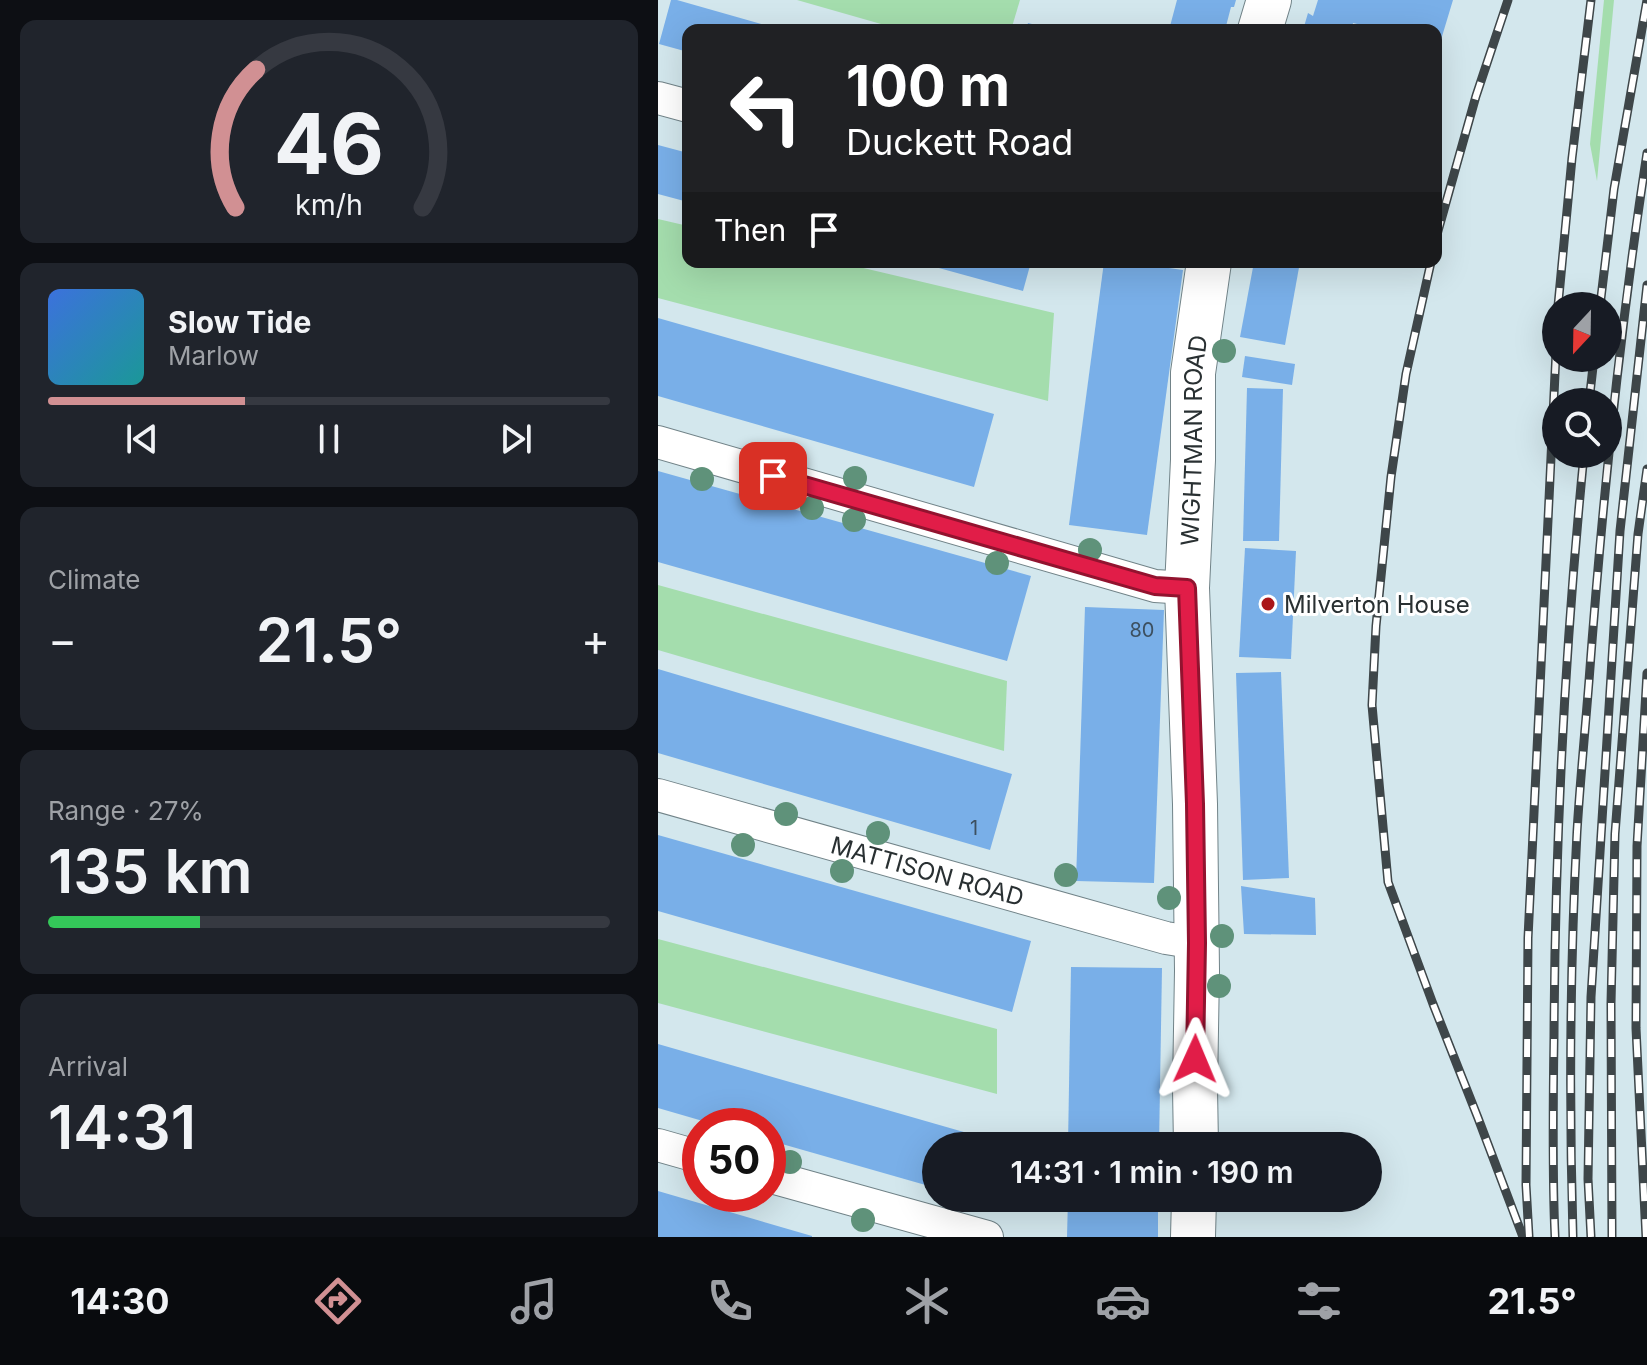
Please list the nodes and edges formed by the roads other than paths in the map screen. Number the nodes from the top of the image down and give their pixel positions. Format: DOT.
graph roads {
  1 [pos="1269,0"];
  2 [pos="1262,24"];
  3 [pos="658,98"];
  4 [pos="682,104"];
  5 [pos="1208,268"];
  6 [pos="658,442"];
  7 [pos="1187,588"];
  8 [pos="658,795"];
  9 [pos="1197,943"];
  10 [pos="1196,1132"];
  11 [pos="658,1145"];
  12 [pos="682,1152"];
  13 [pos="786,1181"];
  14 [pos="1194,1212"];
  15 [pos="987,1237"];
  16 [pos="1193,1237"];
  1 -- 2 [label="main road"];
  3 -- 4 [label="street"];
  5 -- 7 [label="main road, WIGHTMAN ROAD"];
  6 -- 7 [label="street"];
  7 -- 9 [label="main road, WIGHTMAN ROAD"];
  8 -- 9 [label="street, MATTISON ROAD"];
  9 -- 10 [label="main road, WIGHTMAN ROAD"];
  11 -- 12 [label="street"];
  13 -- 15 [label="street"];
  14 -- 16 [label="main road"];
}
